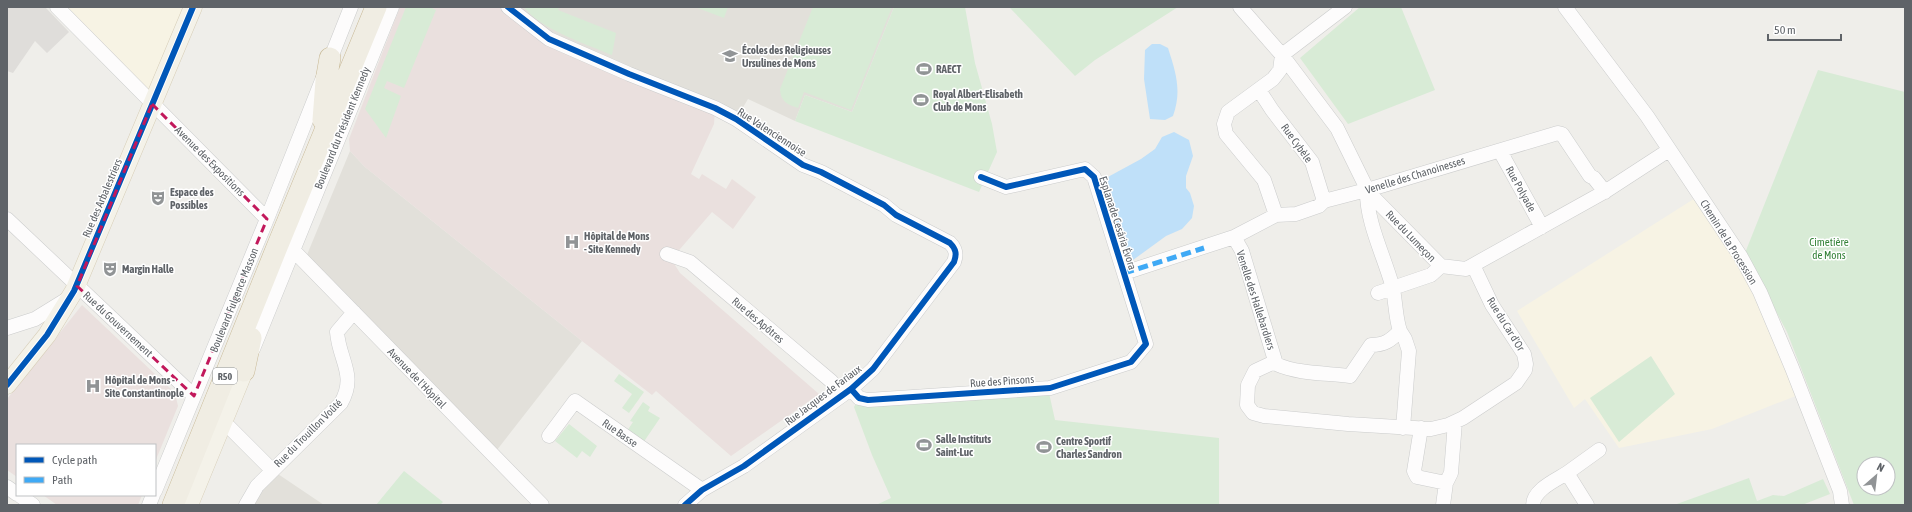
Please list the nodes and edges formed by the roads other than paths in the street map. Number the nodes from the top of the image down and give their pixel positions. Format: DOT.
graph roads {
  1 [pos="57,7"];
  2 [pos="193,7"];
  3 [pos="352,7"];
  4 [pos="376,7"];
  5 [pos="392,7"];
  6 [pos="508,7"];
  7 [pos="1240,7"];
  8 [pos="1344,7"];
  9 [pos="1565,7"];
  10 [pos="376,43"];
  11 [pos="1282,55"];
  12 [pos="330,58"];
  13 [pos="344,85"];
  14 [pos="1259,90"];
  15 [pos="152,104"];
  16 [pos="1669,150"];
  17 [pos="1500,151"];
  18 [pos="314,157"];
  19 [pos="981,177"];
  20 [pos="1367,190"];
  21 [pos="1605,192"];
  22 [pos="1324,201"];
  23 [pos="1276,215"];
  24 [pos="7,219"];
  25 [pos="267,219"];
  26 [pos="1542,227"];
  27 [pos="1234,237"];
  28 [pos="285,248"];
  29 [pos="1204,248"];
  30 [pos="955,251"];
  31 [pos="667,254"];
  32 [pos="1473,265"];
  33 [pos="1441,266"];
  34 [pos="1124,273"];
  35 [pos="1393,287"];
  36 [pos="74,291"];
  37 [pos="1378,293"];
  38 [pos="354,312"];
  39 [pos="7,328"];
  40 [pos="1400,331"];
  41 [pos="1146,344"];
  42 [pos="1276,364"];
  43 [pos="244,371"];
  44 [pos="7,384"];
  45 [pos="846,392"];
  46 [pos="194,396"];
  47 [pos="1253,413"];
  48 [pos="1455,422"];
  49 [pos="222,425"];
  50 [pos="1403,428"];
  51 [pos="1421,428"];
  52 [pos="549,436"];
  53 [pos="1599,450"];
  54 [pos="272,470"];
  55 [pos="1567,473"];
  56 [pos="1446,483"];
  57 [pos="7,487"];
  58 [pos="156,489"];
  59 [pos="702,490"];
  60 [pos="16,493"];
  61 [pos="21,496"];
  62 [pos="33,505"];
  63 [pos="173,505"];
  64 [pos="189,505"];
  65 [pos="246,505"];
  66 [pos="542,505"];
  67 [pos="685,505"];
  68 [pos="1443,505"];
  69 [pos="1533,505"];
  70 [pos="1587,505"];
  71 [pos="1842,505"];
  1 -- 15 [label="street, Avenue des Expositions"];
  2 -- 15 [label="main road, Rue des Arbalestriers"];
  3 -- 12 [label="street"];
  4 -- 13 [label="highway, Boulevard du Président Kennedy / R50"];
  5 -- 10 [label="street, Boulevard du Président Kennedy"];
  6 -- 30 [label="street, Rue Valenciennoise"];
  7 -- 11 [label="street, Rue du Lumeçon"];
  8 -- 11 [label="street"];
  9 -- 16 [label="street, Chemin de la Procession"];
  10 -- 13 [label="highway"];
  10 -- 28 [label="street, Boulevard du Président Kennedy"];
  11 -- 14 [label="street"];
  11 -- 20 [label="street, Rue du Lumeçon"];
  12 -- 18 [label="highway"];
  12 -- 25 [label="street"];
  13 -- 18 [label="highway, Boulevard du Président Kennedy / R50"];
  14 -- 22 [label="street, Rue Cybèle"];
  14 -- 23 [label="street"];
  15 -- 25 [label="street, Avenue des Expositions"];
  15 -- 36 [label="main road, Rue des Arbalestriers"];
  16 -- 21 [label="street, Rue du Lumeçon"];
  16 -- 71 [label="street, Chemin de la Procession"];
  17 -- 20 [label="street, Venelle des Chanoinesses"];
  17 -- 21 [label="street, Venelle des Chanoinesses"];
  17 -- 26 [label="street, Rue Polyade"];
  18 -- 28 [label="highway, Boulevard du Président Kennedy / R50"];
  19 -- 34 [label="street, Esplanade Cesária Évora"];
  20 -- 22 [label="street, Venelle des Chanoinesses"];
  20 -- 33 [label="street, Rue du Lumeçon"];
  20 -- 35 [label="street"];
  21 -- 26 [label="street, Rue du Lumeçon"];
  22 -- 23 [label="street, Venelle des Chanoinesses"];
  23 -- 27 [label="street, Venelle des Chanoinesses"];
  24 -- 36 [label="street, Rue du Gouvernement"];
  25 -- 46 [label="street, Boulevard Fulgence Masson"];
  26 -- 32 [label="street, Rue du Lumeçon"];
  27 -- 29 [label="street, Venelle des Chanoinesses"];
  27 -- 42 [label="street, Venelle des Hallebardiers"];
  28 -- 38 [label="street, Avenue de l'Hôpital"];
  28 -- 43 [label="highway"];
  28 -- 63 [label="highway, Boulevard Fulgence Masson / R50"];
  29 -- 34 [label="street, Esplanade Cesária Évora"];
  30 -- 45 [label="street, Rue Jacques de Fariaux"];
  31 -- 45 [label="street, Rue des Apôtres"];
  32 -- 33 [label="street, Rue du Lumeçon"];
  32 -- 48 [label="street, Rue du Car d'Or"];
  33 -- 35 [label="street"];
  34 -- 41 [label="street, Esplanade Cesária Évora"];
  35 -- 37 [label="street"];
  35 -- 40 [label="street"];
  36 -- 39 [label="street"];
  36 -- 44 [label="main road, Rue des Arbalestriers"];
  36 -- 46 [label="street, Rue du Gouvernement"];
  38 -- 54 [label="street, Rue du Trouillon Voûté"];
  38 -- 66 [label="street, Avenue de l'Hôpital"];
  40 -- 42 [label="street, Venelle des Hallebardiers"];
  40 -- 50 [label="street"];
  41 -- 45 [label="street, Rue des Pinsons"];
  42 -- 47 [label="street, Venelle des Hallebardiers"];
  43 -- 49 [label="main road"];
  45 -- 59 [label="street, Rue Jacques de Fariaux"];
  46 -- 58 [label="street, Boulevard Fulgence Masson"];
  47 -- 50 [label="street, Rue du Car d'Or"];
  48 -- 51 [label="street, Rue du Car d'Or"];
  48 -- 56 [label="street"];
  49 -- 54 [label="street"];
  49 -- 64 [label="main road"];
  50 -- 51 [label="street, Rue du Car d'Or"];
  51 -- 56 [label="street"];
  52 -- 59 [label="street, Rue Basse"];
  53 -- 55 [label="street"];
  54 -- 65 [label="street, Rue du Trouillon Voûté"];
  55 -- 69 [label="street"];
  55 -- 70 [label="street"];
  56 -- 68 [label="street"];
  57 -- 60 [label="street"];
  59 -- 67 [label="street, Rue Jacques de Fariaux"];
  61 -- 62 [label="street"];
}
